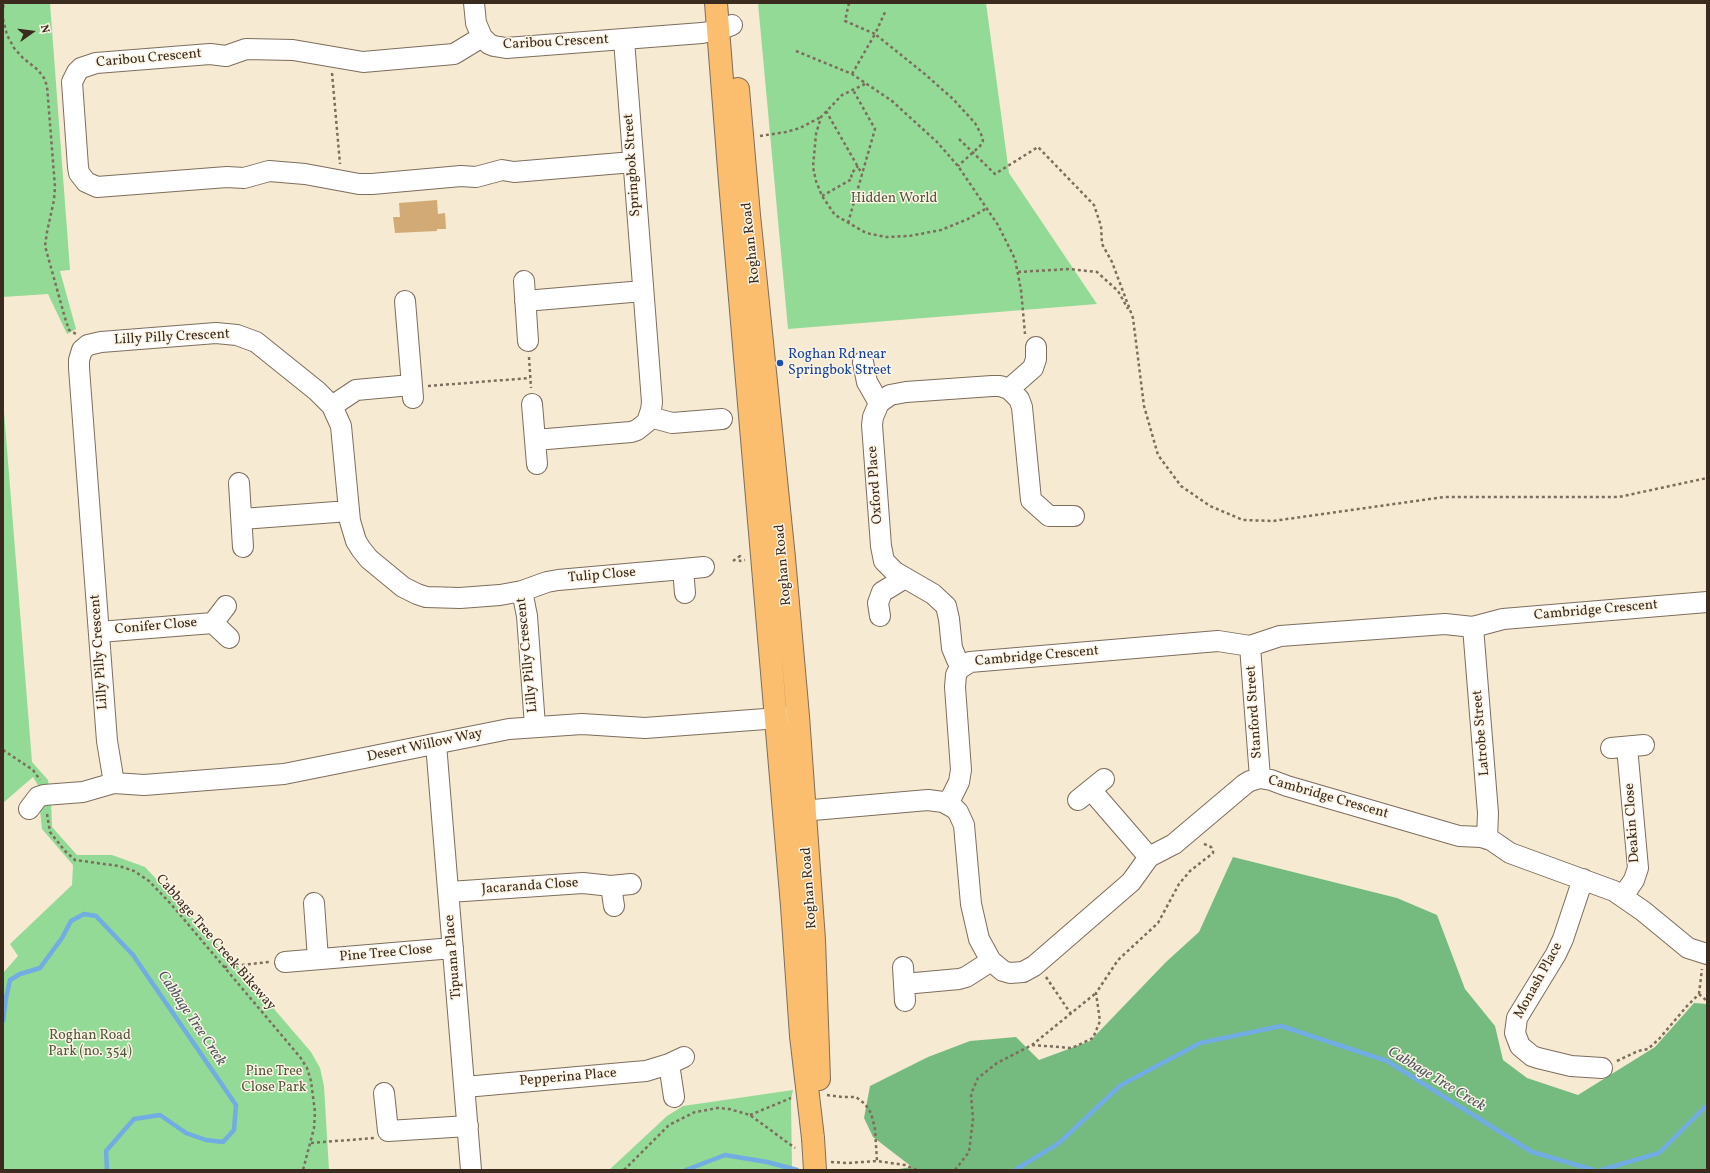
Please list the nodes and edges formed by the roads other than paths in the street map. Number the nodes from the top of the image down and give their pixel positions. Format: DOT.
graph roads {
  1 [pos="474,3"];
  2 [pos="716,3"];
  3 [pos="731,3"];
  4 [pos="726,28"];
  5 [pos="482,37"];
  6 [pos="624,40"];
  7 [pos="633,162"];
  8 [pos="524,281"];
  9 [pos="643,291"];
  10 [pos="405,301"];
  11 [pos="525,301"];
  12 [pos="528,341"];
  13 [pos="1031,344"];
  14 [pos="863,362"];
  15 [pos="1009,389"];
  16 [pos="879,403"];
  17 [pos="532,404"];
  18 [pos="332,406"];
  19 [pos="650,417"];
  20 [pos="722,420"];
  21 [pos="535,440"];
  22 [pos="537,464"];
  23 [pos="239,483"];
  24 [pos="349,510"];
  25 [pos="1074,516"];
  26 [pos="242,519"];
  27 [pos="243,547"];
  28 [pos="704,566"];
  29 [pos="683,569"];
  30 [pos="905,578"];
  31 [pos="522,591"];
  32 [pos="685,593"];
  33 [pos="1707,602"];
  34 [pos="226,606"];
  35 [pos="880,616"];
  36 [pos="213,623"];
  37 [pos="1473,627"];
  38 [pos="99,632"];
  39 [pos="229,638"];
  40 [pos="1250,646"];
  41 [pos="962,667"];
  42 [pos="787,717"];
  43 [pos="535,726"];
  44 [pos="436,744"];
  45 [pos="1627,747"];
  46 [pos="1260,778"];
  47 [pos="114,783"];
  48 [pos="1091,790"];
  49 [pos="948,804"];
  50 [pos="30,809"];
  51 [pos="794,812"];
  52 [pos="1487,839"];
  53 [pos="1149,857"];
  54 [pos="1583,879"];
  55 [pos="449,892"];
  56 [pos="1623,896"];
  57 [pos="314,903"];
  58 [pos="614,906"];
  59 [pos="453,948"];
  60 [pos="1705,954"];
  61 [pos="318,959"];
  62 [pos="991,961"];
  63 [pos="285,962"];
  64 [pos="904,984"];
  65 [pos="1602,1068"];
  66 [pos="465,1087"];
  67 [pos="384,1093"];
  68 [pos="674,1097"];
  69 [pos="468,1126"];
  70 [pos="820,1165"];
  71 [pos="471,1170"];
  1 -- 5 [label="street"];
  2 -- 4 [label="main road, Roghan Road"];
  3 -- 4 [label="main road, Roghan Road"];
  4 -- 6 [label="street, Caribou Crescent"];
  4 -- 42 [label="main road, Roghan Road"];
  5 -- 6 [label="street, Caribou Crescent"];
  5 -- 7 [label="street, Caribou Crescent"];
  6 -- 7 [label="street, Springbok Street"];
  7 -- 9 [label="street, Springbok Street"];
  8 -- 11 [label="street"];
  9 -- 11 [label="street"];
  9 -- 19 [label="street, Springbok Street"];
  10 -- 18 [label="street"];
  11 -- 12 [label="street"];
  13 -- 15 [label="street"];
  14 -- 16 [label="street"];
  15 -- 16 [label="street"];
  15 -- 25 [label="street"];
  16 -- 30 [label="street, Oxford Place"];
  17 -- 21 [label="street"];
  18 -- 24 [label="street, Lilly Pilly Crescent"];
  18 -- 38 [label="street, Lilly Pilly Crescent"];
  19 -- 20 [label="street"];
  19 -- 21 [label="street"];
  21 -- 22 [label="street"];
  23 -- 26 [label="street"];
  24 -- 26 [label="street"];
  24 -- 31 [label="street, Lilly Pilly Crescent"];
  26 -- 27 [label="street"];
  28 -- 29 [label="street, Tulip Close"];
  29 -- 31 [label="street, Tulip Close"];
  29 -- 32 [label="street"];
  30 -- 35 [label="street"];
  30 -- 41 [label="street, Oxford Place"];
  31 -- 43 [label="street, Lilly Pilly Crescent"];
  33 -- 37 [label="street, Cambridge Crescent"];
  34 -- 36 [label="street, Conifer Close"];
  36 -- 38 [label="street, Conifer Close"];
  36 -- 39 [label="street, Conifer Close"];
  37 -- 40 [label="street, Cambridge Crescent"];
  37 -- 52 [label="street, Latrobe Street"];
  38 -- 47 [label="street, Lilly Pilly Crescent"];
  40 -- 41 [label="street, Cambridge Crescent"];
  40 -- 46 [label="street, Stanford Street"];
  41 -- 49 [label="street, Cambridge Crescent"];
  42 -- 43 [label="street, Desert Willow Way"];
  42 -- 51 [label="main road, Roghan Road"];
  43 -- 44 [label="street, Desert Willow Way"];
  44 -- 47 [label="street, Desert Willow Way"];
  44 -- 55 [label="street, Tipuana Place"];
  45 -- 56 [label="street, Deakin Close"];
  46 -- 52 [label="street, Cambridge Crescent"];
  46 -- 53 [label="street, Cambridge Crescent"];
  47 -- 50 [label="street, Desert Willow Way"];
  48 -- 53 [label="street"];
  49 -- 51 [label="street"];
  49 -- 62 [label="street, Cambridge Crescent"];
  51 -- 70 [label="main road, Roghan Road, bridge"];
  52 -- 54 [label="street, Cambridge Crescent"];
  53 -- 62 [label="street, Cambridge Crescent"];
  54 -- 56 [label="street, Cambridge Crescent"];
  54 -- 65 [label="street, Monash Place"];
  55 -- 58 [label="street, Jacaranda Close"];
  55 -- 59 [label="street, Tipuana Place"];
  56 -- 60 [label="street, Cambridge Crescent"];
  57 -- 61 [label="street"];
  59 -- 61 [label="street, Pine Tree Close"];
  59 -- 66 [label="street, Tipuana Place"];
  61 -- 63 [label="street, Pine Tree Close"];
  62 -- 64 [label="street"];
  66 -- 68 [label="street, Pepperina Place"];
  66 -- 69 [label="street, Tipuana Place"];
  67 -- 69 [label="street"];
  69 -- 71 [label="street, Tipuana Place"];
}
